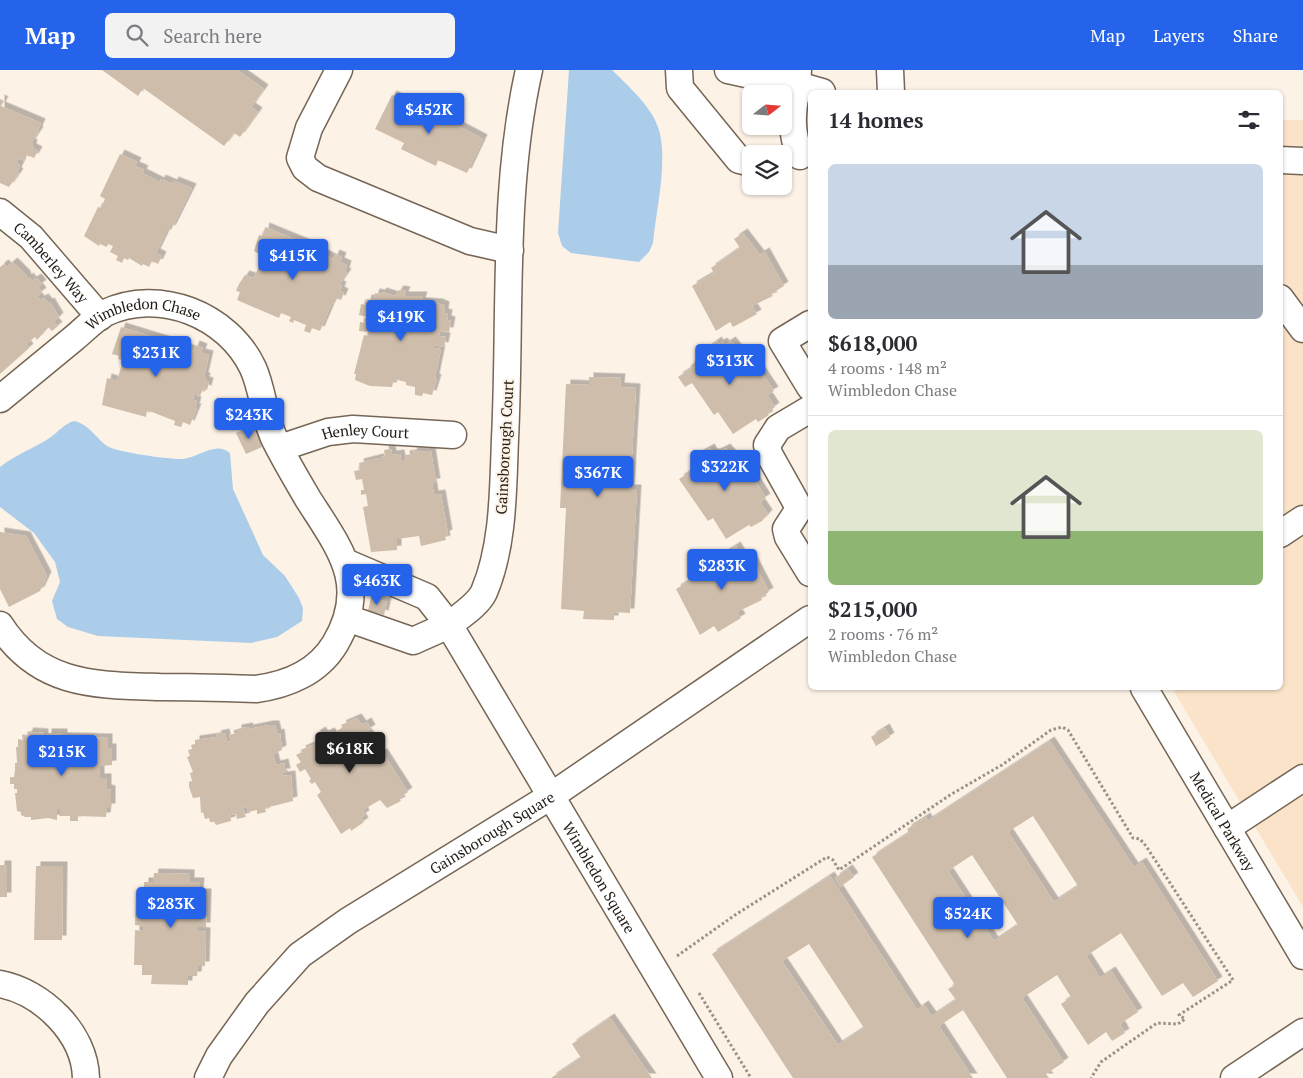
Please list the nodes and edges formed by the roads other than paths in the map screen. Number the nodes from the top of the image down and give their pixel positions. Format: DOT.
graph roads {
  1 [pos="339,70"];
  2 [pos="529,70"];
  3 [pos="679,70"];
  4 [pos="728,70"];
  5 [pos="890,70"];
  6 [pos="798,78"];
  7 [pos="819,90"];
  8 [pos="891,90"];
  9 [pos="798,157"];
  10 [pos="1283,160"];
  11 [pos="742,161"];
  12 [pos="1303,161"];
  13 [pos="0,212"];
  14 [pos="510,250"];
  15 [pos="1283,302"];
  16 [pos="100,317"];
  17 [pos="808,325"];
  18 [pos="1303,329"];
  19 [pos="808,383"];
  20 [pos="0,400"];
  21 [pos="808,410"];
  22 [pos="453,435"];
  23 [pos="280,448"];
  24 [pos="1303,519"];
  25 [pos="1283,532"];
  26 [pos="345,562"];
  27 [pos="808,570"];
  28 [pos="347,618"];
  29 [pos="808,620"];
  30 [pos="0,624"];
  31 [pos="449,625"];
  32 [pos="1145,690"];
  33 [pos="1303,778"];
  34 [pos="551,796"];
  35 [pos="1227,828"];
  36 [pos="1303,956"];
  37 [pos="0,984"];
  38 [pos="1303,1032"];
  39 [pos="86,1078"];
  40 [pos="208,1078"];
  41 [pos="719,1078"];
  42 [pos="1234,1078"];
  1 -- 14 [label="street"];
  2 -- 14 [label="street, Gainsborough Court"];
  3 -- 11 [label="street"];
  4 -- 6 [label="street"];
  5 -- 8 [label="street"];
  6 -- 7 [label="street"];
  6 -- 9 [label="street"];
  10 -- 12 [label="street"];
  13 -- 16 [label="street, Camberley Way"];
  14 -- 31 [label="street, Gainsborough Court"];
  15 -- 18 [label="street"];
  16 -- 20 [label="street, Wimbledon Chase"];
  16 -- 23 [label="street, Wimbledon Chase"];
  17 -- 19 [label="street"];
  21 -- 27 [label="street"];
  22 -- 23 [label="street, Henley Court"];
  23 -- 26 [label="street, Wimbledon Chase"];
  24 -- 25 [label="street"];
  26 -- 28 [label="street, Wimbledon Chase"];
  26 -- 31 [label="street"];
  28 -- 30 [label="street, Wimbledon Chase"];
  28 -- 31 [label="street"];
  29 -- 34 [label="street, Gainsborough Square"];
  31 -- 34 [label="street, Wimbledon Square"];
  32 -- 35 [label="street, Medical Parkway"];
  33 -- 35 [label="street"];
  34 -- 40 [label="street, Gainsborough Square"];
  34 -- 41 [label="street, Wimbledon Square"];
  35 -- 36 [label="street, Medical Parkway"];
  37 -- 39 [label="street"];
  38 -- 42 [label="street"];
}
